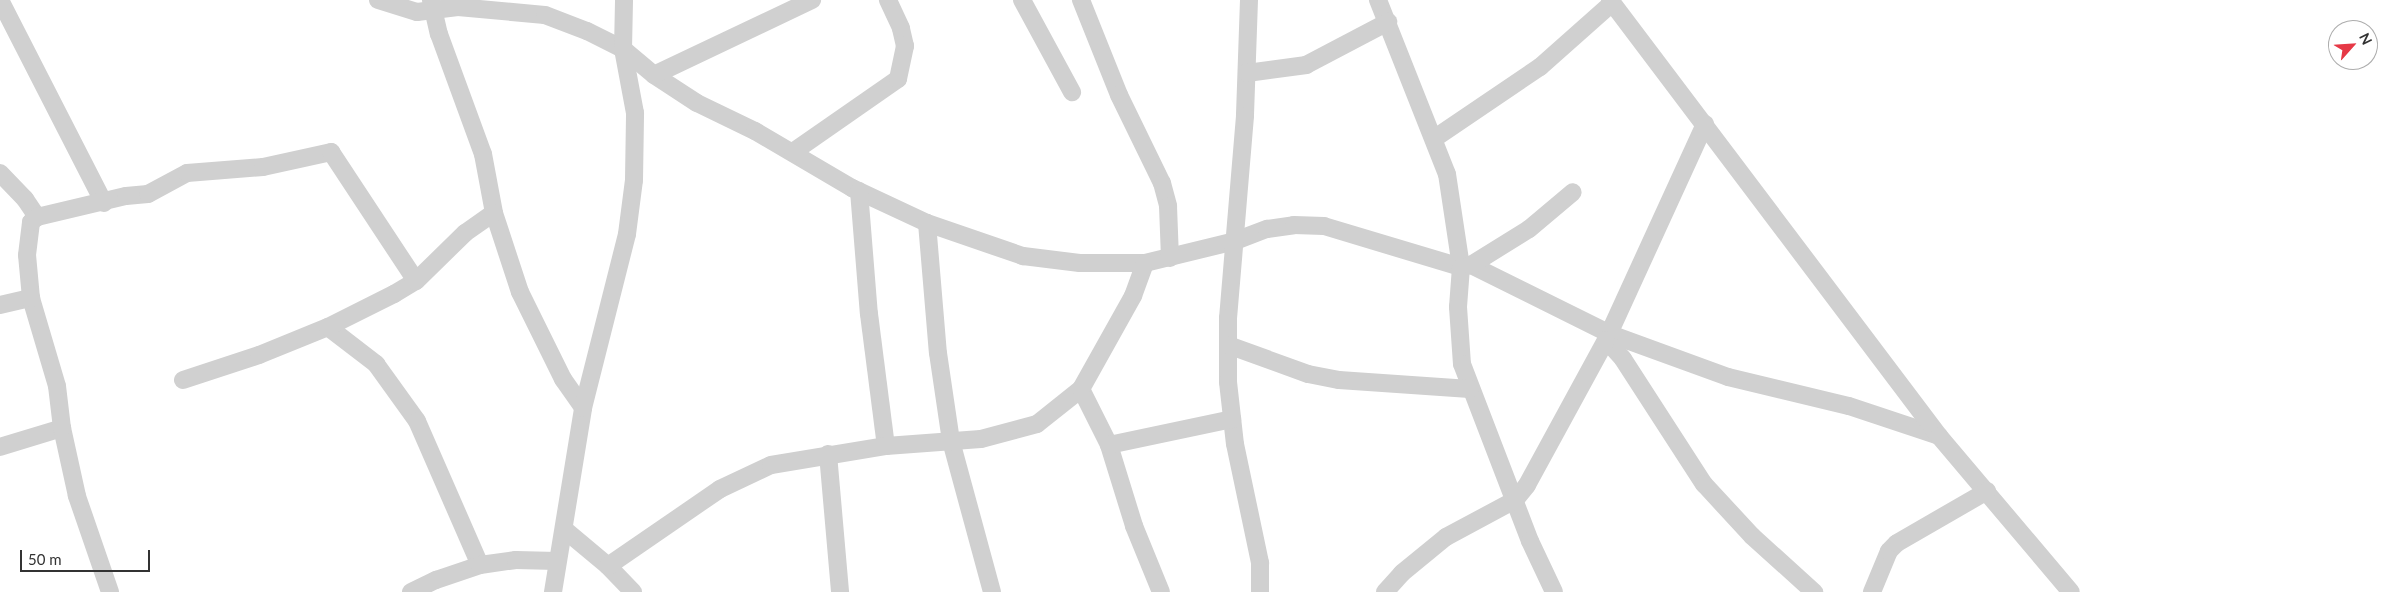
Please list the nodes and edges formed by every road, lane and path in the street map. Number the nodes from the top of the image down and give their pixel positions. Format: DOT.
graph roads {
  1 [pos="0,0"];
  2 [pos="378,0"];
  3 [pos="624,0"];
  4 [pos="812,0"];
  5 [pos="888,0"];
  6 [pos="1022,0"];
  7 [pos="1081,0"];
  8 [pos="1248,0"];
  9 [pos="1378,0"];
  10 [pos="1611,2"];
  11 [pos="432,5"];
  12 [pos="1388,22"];
  13 [pos="623,49"];
  14 [pos="1247,73"];
  15 [pos="654,75"];
  16 [pos="1072,92"];
  17 [pos="1705,124"];
  18 [pos="1435,138"];
  19 [pos="793,152"];
  20 [pos="0,173"];
  21 [pos="859,191"];
  22 [pos="1573,192"];
  23 [pos="104,202"];
  24 [pos="494,213"];
  25 [pos="37,217"];
  26 [pos="927,223"];
  27 [pos="1235,241"];
  28 [pos="1170,258"];
  29 [pos="1145,263"];
  30 [pos="1466,266"];
  31 [pos="416,281"];
  32 [pos="31,298"];
  33 [pos="0,305"];
  34 [pos="328,327"];
  35 [pos="1608,337"];
  36 [pos="1228,345"];
  37 [pos="183,380"];
  38 [pos="1081,389"];
  39 [pos="1470,389"];
  40 [pos="583,408"];
  41 [pos="1232,419"];
  42 [pos="62,428"];
  43 [pos="1939,436"];
  44 [pos="950,441"];
  45 [pos="1109,445"];
  46 [pos="886,446"];
  47 [pos="0,447"];
  48 [pos="828,454"];
  49 [pos="1987,491"];
  50 [pos="1514,500"];
  51 [pos="565,530"];
  52 [pos="557,561"];
  53 [pos="480,565"];
  54 [pos="608,566"];
  55 [pos="110,592"];
  56 [pos="411,592"];
  57 [pos="553,592"];
  58 [pos="634,592"];
  59 [pos="840,592"];
  60 [pos="992,592"];
  61 [pos="1161,592"];
  62 [pos="1260,592"];
  63 [pos="1385,592"];
  64 [pos="1554,592"];
  65 [pos="1814,592"];
  66 [pos="1872,592"];
  67 [pos="2071,592"];
  1 -- 23 [label="street"];
  2 -- 11 [label="street"];
  3 -- 13 [label="street"];
  4 -- 15 [label="street"];
  5 -- 19 [label="street"];
  6 -- 16 [label="street"];
  7 -- 28 [label="street"];
  8 -- 14 [label="street"];
  9 -- 12 [label="street"];
  10 -- 17 [label="street"];
  10 -- 18 [label="street"];
  11 -- 13 [label="street"];
  11 -- 24 [label="street"];
  12 -- 14 [label="street"];
  12 -- 18 [label="street"];
  13 -- 15 [label="street"];
  13 -- 40 [label="street"];
  14 -- 27 [label="street"];
  15 -- 19 [label="street"];
  17 -- 35 [label="street"];
  17 -- 43 [label="street"];
  18 -- 30 [label="street"];
  19 -- 21 [label="street"];
  20 -- 25 [label="street"];
  21 -- 26 [label="street"];
  21 -- 46 [label="street"];
  22 -- 30 [label="street"];
  23 -- 25 [label="street"];
  23 -- 31 [label="street"];
  24 -- 31 [label="street"];
  24 -- 40 [label="street"];
  25 -- 32 [label="street"];
  26 -- 29 [label="street"];
  26 -- 44 [label="street"];
  27 -- 28 [label="street"];
  27 -- 30 [label="street"];
  27 -- 36 [label="street"];
  28 -- 29 [label="street"];
  29 -- 38 [label="street"];
  30 -- 35 [label="street"];
  30 -- 39 [label="street"];
  31 -- 34 [label="street"];
  32 -- 33 [label="street"];
  32 -- 42 [label="street"];
  34 -- 37 [label="street"];
  34 -- 53 [label="street"];
  35 -- 43 [label="street"];
  35 -- 50 [label="street"];
  35 -- 65 [label="street"];
  36 -- 39 [label="street"];
  36 -- 41 [label="street"];
  38 -- 44 [label="street"];
  38 -- 45 [label="street"];
  39 -- 50 [label="street"];
  40 -- 51 [label="street"];
  41 -- 45 [label="street"];
  41 -- 62 [label="street"];
  42 -- 47 [label="street"];
  42 -- 55 [label="street"];
  43 -- 49 [label="street"];
  44 -- 46 [label="street"];
  44 -- 60 [label="street"];
  45 -- 61 [label="street"];
  46 -- 48 [label="street"];
  48 -- 54 [label="street"];
  48 -- 59 [label="street"];
  49 -- 66 [label="street"];
  49 -- 67 [label="street"];
  50 -- 63 [label="street"];
  50 -- 64 [label="street"];
  51 -- 52 [label="street"];
  51 -- 54 [label="street"];
  52 -- 53 [label="street"];
  52 -- 57 [label="street"];
  53 -- 56 [label="street"];
  54 -- 58 [label="street"];
}
